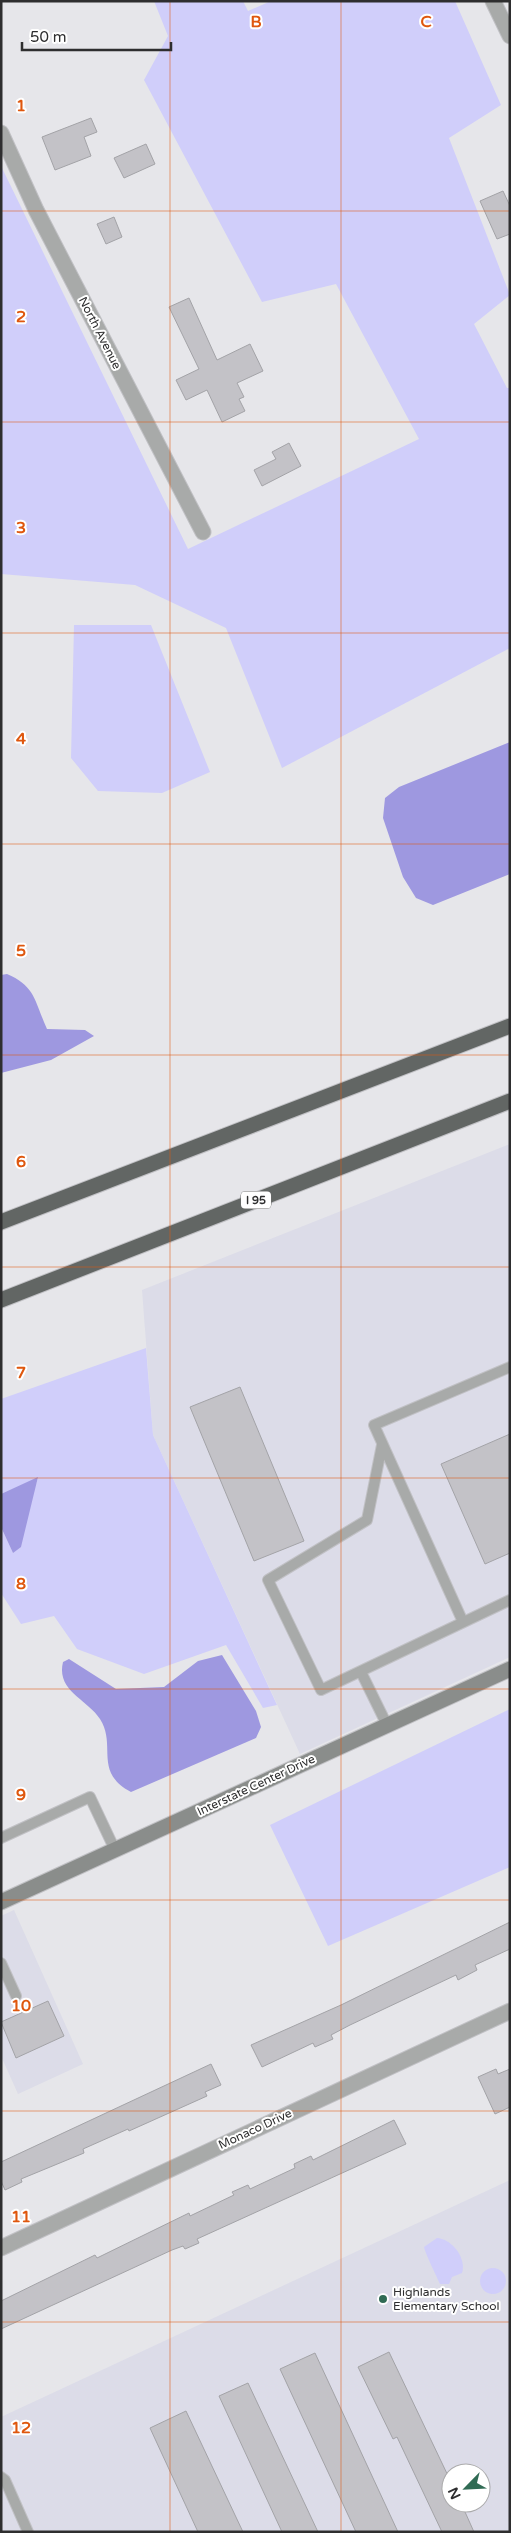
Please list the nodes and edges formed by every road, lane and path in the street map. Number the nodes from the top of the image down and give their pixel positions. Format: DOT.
graph roads {
  1 [pos="493,1"];
  2 [pos="510,36"];
  3 [pos="1,133"];
  4 [pos="203,532"];
  5 [pos="510,1026"];
  6 [pos="510,1101"];
  7 [pos="1,1222"];
  8 [pos="1,1300"];
  9 [pos="510,1367"];
  10 [pos="382,1445"];
  11 [pos="510,1600"];
  12 [pos="463,1622"];
  13 [pos="510,1669"];
  14 [pos="361,1672"];
  15 [pos="387,1725"];
  16 [pos="1,1838"];
  17 [pos="115,1850"];
  18 [pos="1,1902"];
  19 [pos="1,1963"];
  20 [pos="16,1996"];
  21 [pos="510,2011"];
  22 [pos="1,2248"];
  23 [pos="1,2477"];
  24 [pos="28,2532"];
  1 -- 2 [label="street"];
  3 -- 4 [label="street, North Avenue"];
  5 -- 7 [label="highway"];
  6 -- 8 [label="highway, I 95"];
  9 -- 10 [label="lane"];
  10 -- 12 [label="lane"];
  10 -- 14 [label="lane"];
  11 -- 12 [label="lane"];
  12 -- 14 [label="lane"];
  13 -- 15 [label="street, Interstate Center Drive"];
  14 -- 15 [label="lane"];
  15 -- 17 [label="street, Interstate Center Drive"];
  16 -- 17 [label="lane"];
  17 -- 18 [label="street, Interstate Center Drive"];
  19 -- 20 [label="lane"];
  21 -- 22 [label="street, Monaco Drive"];
  23 -- 24 [label="lane"];
}
